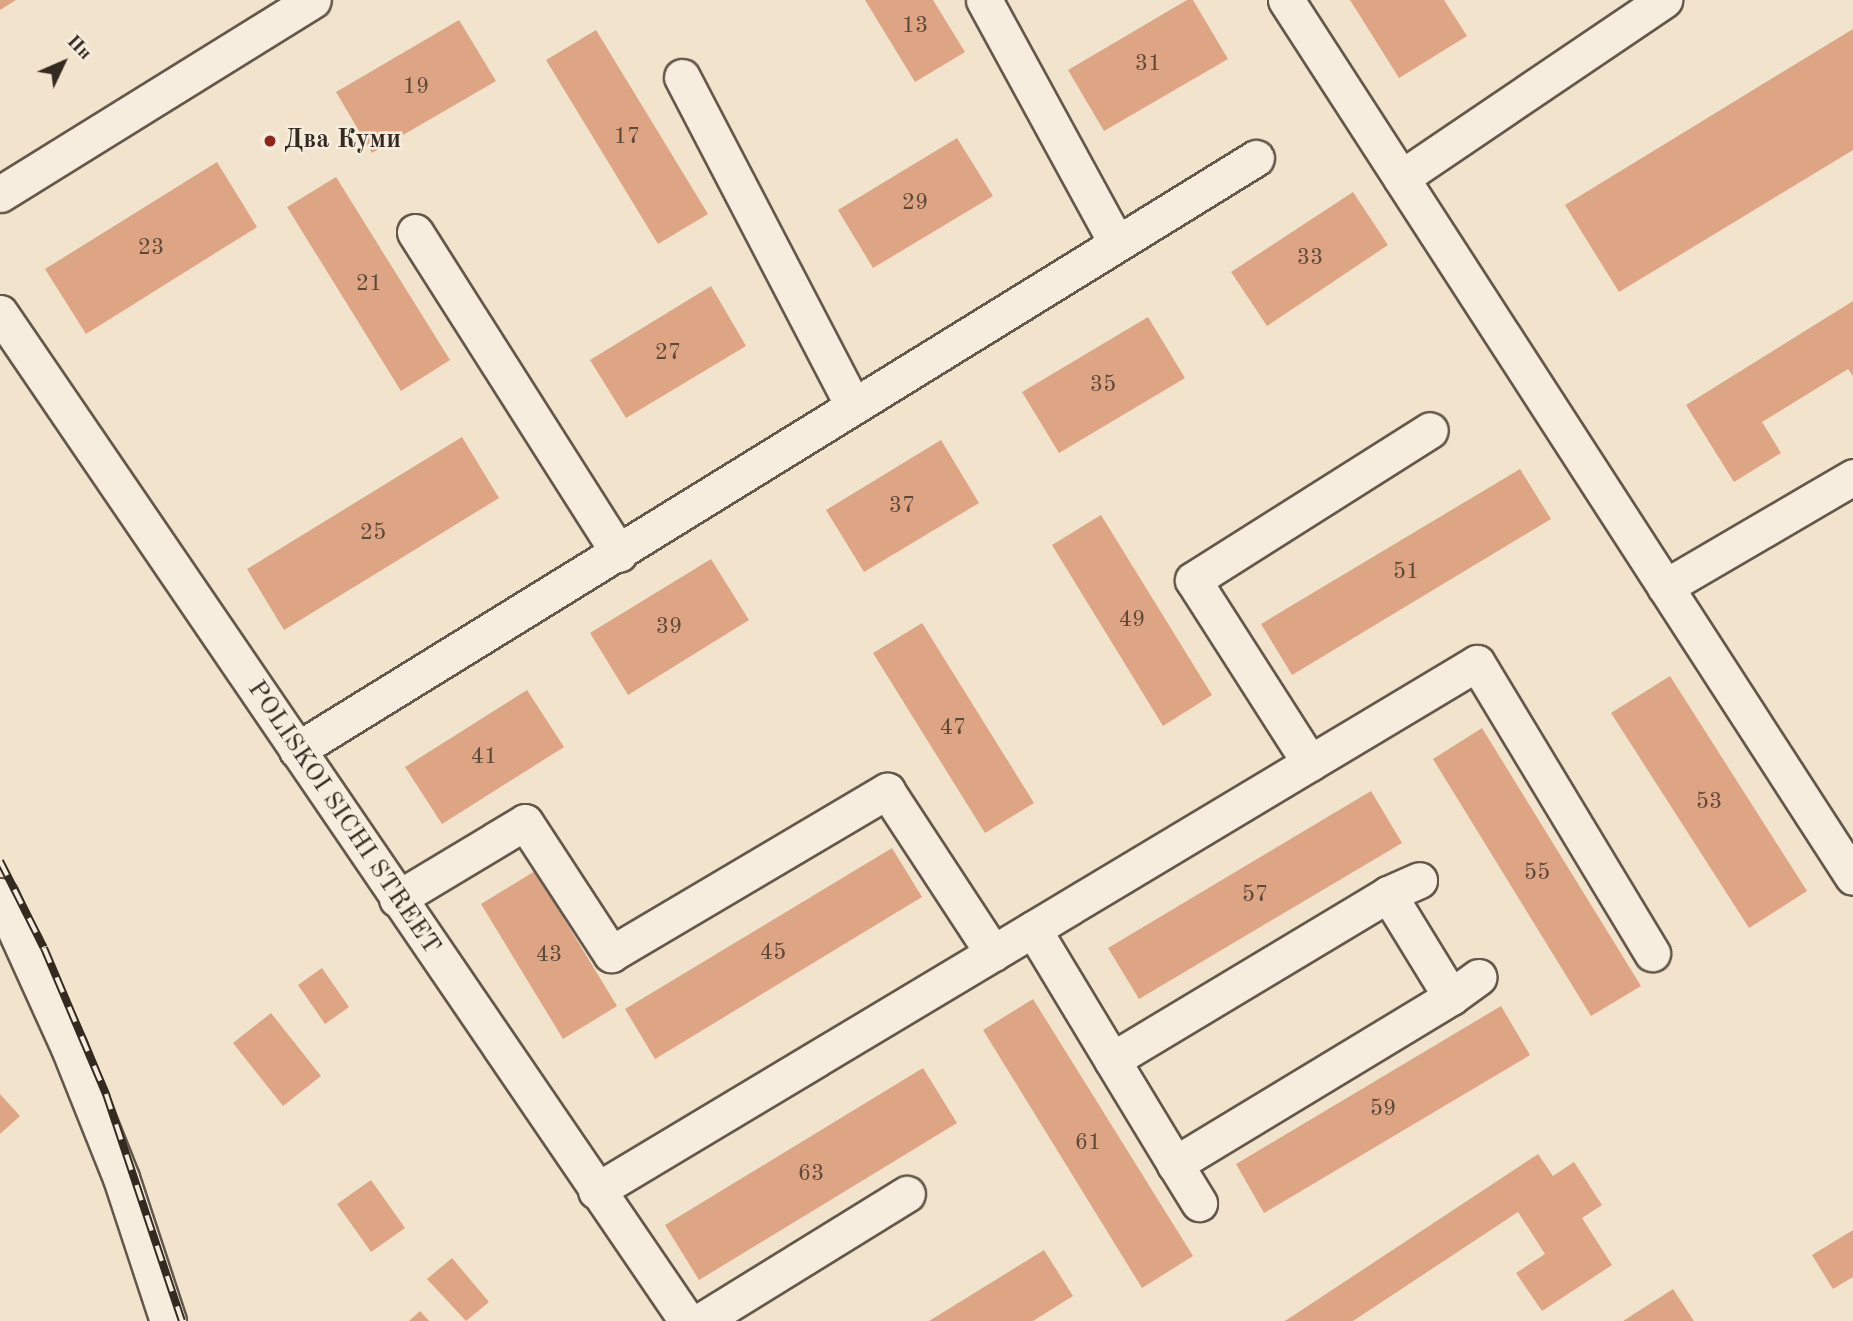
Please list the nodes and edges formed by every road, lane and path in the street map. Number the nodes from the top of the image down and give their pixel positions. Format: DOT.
graph roads {
  1 [pos="313,0"];
  2 [pos="984,0"];
  3 [pos="1286,0"];
  4 [pos="1664,0"];
  5 [pos="682,77"];
  6 [pos="1256,158"];
  7 [pos="1401,178"];
  8 [pos="0,194"];
  9 [pos="415,232"];
  10 [pos="1116,242"];
  11 [pos="0,313"];
  12 [pos="853,406"];
  13 [pos="1430,430"];
  14 [pos="1853,477"];
  15 [pos="619,554"];
  16 [pos="1665,587"];
  17 [pos="297,750"];
  18 [pos="1310,763"];
  19 [pos="1853,877"];
  20 [pos="0,896"];
  21 [pos="397,899"];
  22 [pos="1033,929"];
  23 [pos="993,953"];
  24 [pos="1652,953"];
  25 [pos="1479,977"];
  26 [pos="1451,997"];
  27 [pos="1112,1060"];
  28 [pos="1175,1164"];
  29 [pos="596,1191"];
  30 [pos="907,1194"];
  31 [pos="1199,1203"];
  32 [pos="168,1321"];
  33 [pos="687,1321"];
  34 [pos="701,1321"];
  1 -- 8 [label="street"];
  2 -- 10 [label="street"];
  3 -- 7 [label="street"];
  4 -- 7 [label="street"];
  5 -- 12 [label="street"];
  6 -- 10 [label="street"];
  7 -- 16 [label="street"];
  9 -- 15 [label="street"];
  10 -- 12 [label="street"];
  11 -- 17 [label="street, POLISKOI SICHI STREET"];
  12 -- 15 [label="street"];
  13 -- 18 [label="street"];
  14 -- 16 [label="street"];
  15 -- 17 [label="street"];
  16 -- 19 [label="street"];
  17 -- 21 [label="street, POLISKOI SICHI STREET"];
  18 -- 22 [label="street"];
  18 -- 24 [label="street"];
  20 -- 32 [label="street"];
  21 -- 23 [label="street"];
  21 -- 29 [label="street, POLISKOI SICHI STREET"];
  22 -- 23 [label="street"];
  22 -- 27 [label="street"];
  23 -- 29 [label="street"];
  25 -- 26 [label="street"];
  26 -- 27 [label="street"];
  26 -- 28 [label="street"];
  27 -- 28 [label="street"];
  28 -- 31 [label="street"];
  29 -- 33 [label="street, POLISKOI SICHI STREET"];
  30 -- 34 [label="street"];
}
